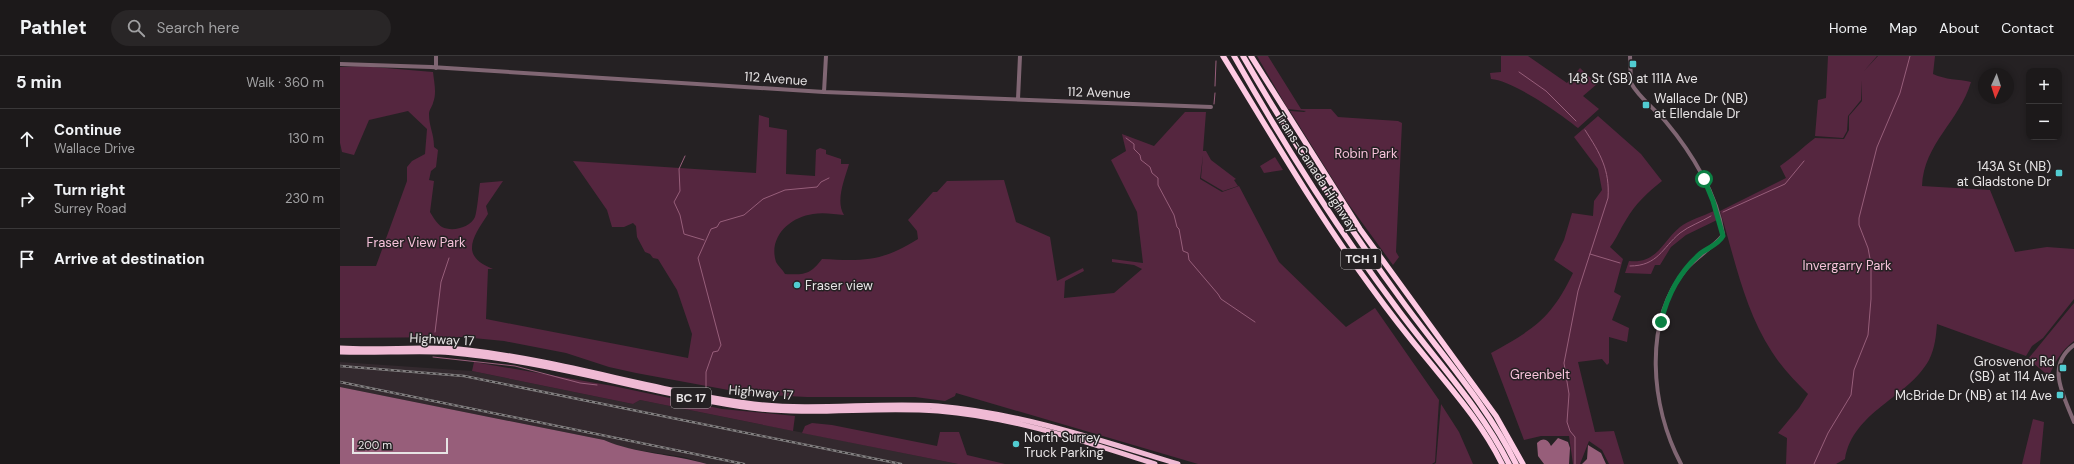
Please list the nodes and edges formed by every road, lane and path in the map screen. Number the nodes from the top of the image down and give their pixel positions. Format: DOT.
graph roads {
  1 [pos="436,56"];
  2 [pos="826,56"];
  3 [pos="1020,56"];
  4 [pos="1223,56"];
  5 [pos="1229,56"];
  6 [pos="1234,56"];
  7 [pos="1243,56"];
  8 [pos="1251,56"];
  9 [pos="1630,56"];
  10 [pos="340,64"];
  11 [pos="436,68"];
  12 [pos="1253,90"];
  13 [pos="824,92"];
  14 [pos="1018,99"];
  15 [pos="1211,107"];
  16 [pos="2074,345"];
  17 [pos="340,348"];
  18 [pos="340,352"];
  19 [pos="1469,384"];
  20 [pos="1458,393"];
  21 [pos="2074,422"];
  22 [pos="1144,454"];
  23 [pos="1155,464"];
  24 [pos="1171,464"];
  25 [pos="1178,464"];
  26 [pos="1502,464"];
  27 [pos="1509,464"];
  28 [pos="1516,464"];
  29 [pos="1523,464"];
  30 [pos="1681,464"];
  1 -- 11 [label="street"];
  2 -- 13 [label="street"];
  3 -- 14 [label="street"];
  4 -- 20 [label="highway"];
  5 -- 12 [label="highway"];
  6 -- 12 [label="highway, Trans-Canada Highway / TCH 1"];
  7 -- 19 [label="highway, Trans-Canada Highway / TCH 1"];
  8 -- 19 [label="highway"];
  9 -- 30 [label="street"];
  10 -- 11 [label="street, 112 Avenue"];
  11 -- 13 [label="street, 112 Avenue"];
  12 -- 20 [label="highway, Trans-Canada Highway / TCH 1"];
  13 -- 14 [label="street, 112 Avenue"];
  14 -- 15 [label="street, 112 Avenue"];
  16 -- 21 [label="street"];
  17 -- 22 [label="highway, Highway 17 / BC 17"];
  18 -- 23 [label="highway, Highway 17 / BC 17"];
  19 -- 28 [label="highway, TCH 1"];
  19 -- 29 [label="highway"];
  20 -- 26 [label="highway"];
  20 -- 27 [label="highway, TCH 1"];
  22 -- 24 [label="highway"];
  22 -- 25 [label="highway, Highway 17 / BC 17"];
}
